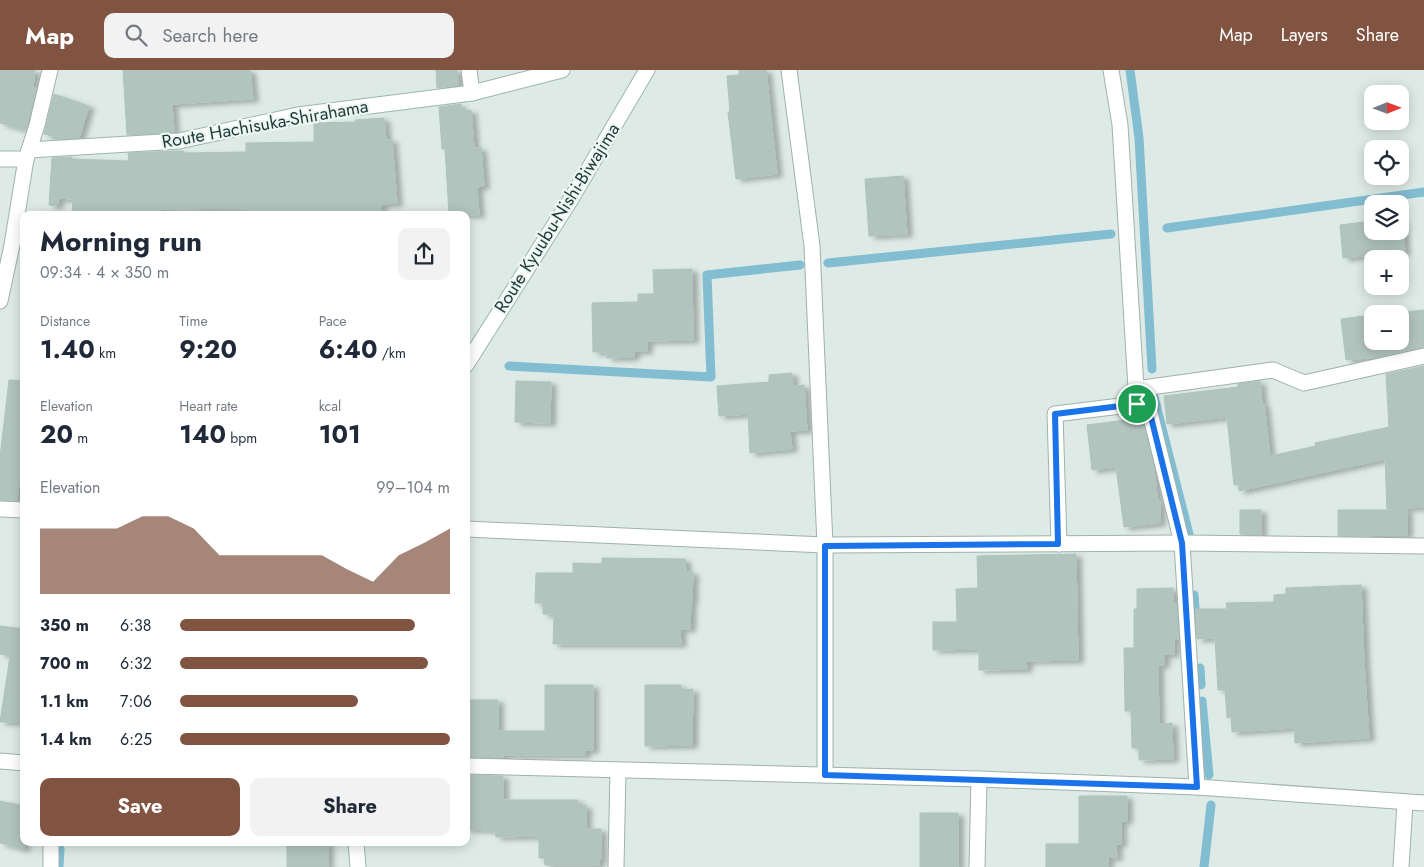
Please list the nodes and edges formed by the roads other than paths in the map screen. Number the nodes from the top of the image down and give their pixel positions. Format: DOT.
graph roads {
  1 [pos="50,70"];
  2 [pos="469,70"];
  3 [pos="562,70"];
  4 [pos="647,70"];
  5 [pos="789,70"];
  6 [pos="1111,70"];
  7 [pos="472,93"];
  8 [pos="27,154"];
  9 [pos="0,159"];
  10 [pos="0,301"];
  11 [pos="470,351"];
  12 [pos="1424,356"];
  13 [pos="1137,396"];
  14 [pos="0,509"];
  15 [pos="20,510"];
  16 [pos="470,529"];
  17 [pos="1182,543"];
  18 [pos="1058,544"];
  19 [pos="825,546"];
  20 [pos="1424,546"];
  21 [pos="0,761"];
  22 [pos="20,763"];
  23 [pos="470,766"];
  24 [pos="618,770"];
  25 [pos="825,775"];
  26 [pos="980,779"];
  27 [pos="1197,787"];
  28 [pos="1405,803"];
  29 [pos="1424,803"];
  30 [pos="51,846"];
  31 [pos="356,846"];
  32 [pos="51,867"];
  33 [pos="358,867"];
  34 [pos="616,867"];
  35 [pos="977,867"];
  36 [pos="1401,867"];
  1 -- 8 [label="street"];
  2 -- 7 [label="street"];
  3 -- 7 [label="street, Route Hachisuka-Shirahama"];
  4 -- 11 [label="street, Route Kyuubu-Nishi-Biwajima"];
  5 -- 19 [label="street"];
  6 -- 13 [label="street"];
  7 -- 8 [label="street, Route Hachisuka-Shirahama"];
  8 -- 9 [label="street, Route Hachisuka-Shirahama"];
  8 -- 10 [label="street"];
  12 -- 13 [label="street"];
  13 -- 17 [label="street"];
  13 -- 18 [label="street"];
  14 -- 15 [label="street"];
  16 -- 19 [label="street"];
  17 -- 18 [label="street"];
  17 -- 20 [label="street"];
  17 -- 27 [label="street"];
  18 -- 19 [label="street"];
  19 -- 25 [label="street"];
  21 -- 22 [label="street"];
  23 -- 24 [label="street"];
  24 -- 25 [label="street"];
  24 -- 34 [label="street"];
  25 -- 26 [label="street"];
  26 -- 27 [label="street"];
  26 -- 35 [label="street"];
  27 -- 28 [label="street"];
  28 -- 29 [label="street"];
  28 -- 36 [label="street"];
  30 -- 32 [label="street"];
  31 -- 33 [label="street"];
}
